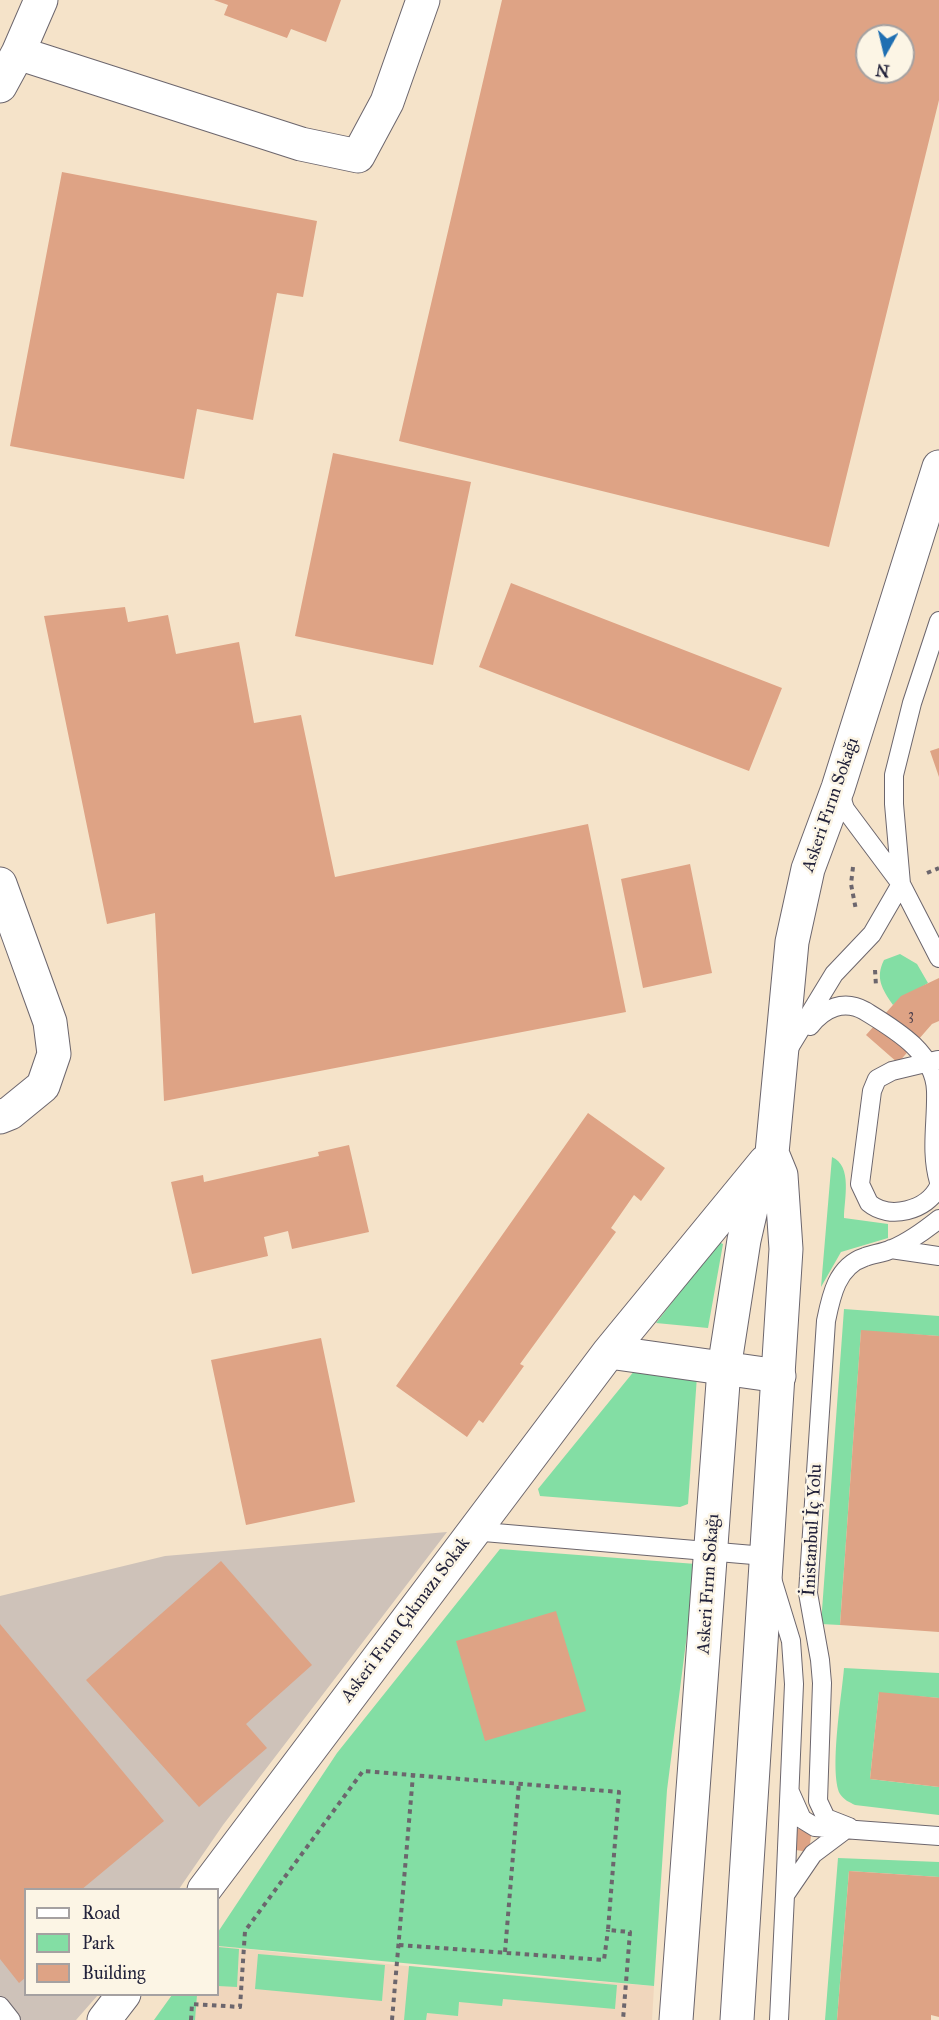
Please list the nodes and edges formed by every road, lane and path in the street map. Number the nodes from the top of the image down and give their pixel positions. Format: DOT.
graph roads {
  1 [pos="41,0"];
  2 [pos="423,0"];
  3 [pos="18,53"];
  4 [pos="0,86"];
  5 [pos="939,467"];
  6 [pos="926,553"];
  7 [pos="939,621"];
  8 [pos="933,657"];
  9 [pos="838,788"];
  10 [pos="939,868"];
  11 [pos="931,872"];
  12 [pos="0,884"];
  13 [pos="902,884"];
  14 [pos="939,958"];
  15 [pos="782,1060"];
  16 [pos="934,1062"];
  17 [pos="0,1117"];
  18 [pos="772,1153"];
  19 [pos="939,1184"];
  20 [pos="939,1219"];
  21 [pos="891,1249"];
  22 [pos="939,1256"];
  23 [pos="609,1352"];
  24 [pos="724,1369"];
  25 [pos="779,1376"];
  26 [pos="472,1531"];
  27 [pos="712,1552"];
  28 [pos="765,1556"];
  29 [pos="413,1775"];
  30 [pos="519,1783"];
  31 [pos="788,1788"];
  32 [pos="849,1827"];
  33 [pos="939,1836"];
  34 [pos="205,1888"];
  35 [pos="785,1895"];
  36 [pos="608,1930"];
  37 [pos="399,1945"];
  38 [pos="505,1952"];
  39 [pos="0,2006"];
  40 [pos="11,2020"];
  41 [pos="191,2020"];
  42 [pos="392,2020"];
  43 [pos="623,2020"];
  44 [pos="676,2020"];
  45 [pos="737,2020"];
  46 [pos="779,2020"];
  1 -- 3 [label="street"];
  2 -- 3 [label="street"];
  3 -- 4 [label="street"];
  5 -- 6 [label="street, Askeri Fırın Sokağı"];
  6 -- 9 [label="street, Askeri Fırın Sokağı"];
  7 -- 8 [label="lane"];
  8 -- 13 [label="lane"];
  9 -- 13 [label="lane"];
  9 -- 15 [label="street, Askeri Fırın Sokağı"];
  10 -- 11 [label="path"];
  12 -- 17 [label="street"];
  13 -- 14 [label="lane"];
  13 -- 15 [label="lane"];
  15 -- 16 [label="lane"];
  15 -- 18 [label="street, Askeri Fırın Sokağı"];
  16 -- 19 [label="lane"];
  16 -- 19 [label="lane"];
  18 -- 23 [label="street, Askeri Fırın Çıkmazı Sokak"];
  18 -- 24 [label="street, Askeri Fırın Sokağı"];
  18 -- 25 [label="street, Askeri Fırın Sokağı"];
  20 -- 21 [label="lane, İnistanbul İç Yolu"];
  21 -- 22 [label="lane, İnistanbul İç Yolu"];
  21 -- 32 [label="lane, İnistanbul İç Yolu"];
  23 -- 24 [label="street"];
  23 -- 26 [label="street, Askeri Fırın Çıkmazı Sokak"];
  24 -- 25 [label="street"];
  24 -- 27 [label="street, Askeri Fırın Sokağı"];
  25 -- 28 [label="street, Askeri Fırın Sokağı"];
  26 -- 27 [label="lane"];
  26 -- 34 [label="street, Askeri Fırın Çıkmazı Sokak"];
  27 -- 28 [label="lane"];
  27 -- 44 [label="street, Askeri Fırın Sokağı"];
  28 -- 31 [label="lane, İnistanbul İç Yolu"];
  28 -- 45 [label="street, Askeri Fırın Sokağı"];
  29 -- 30 [label="path"];
  29 -- 37 [label="path"];
  29 -- 41 [label="path"];
  30 -- 36 [label="path"];
  30 -- 38 [label="path"];
  31 -- 32 [label="lane, İnistanbul İç Yolu"];
  31 -- 35 [label="lane, İnistanbul İç Yolu"];
  32 -- 33 [label="lane, İnistanbul İç Yolu"];
  32 -- 35 [label="lane"];
  35 -- 46 [label="lane, İnistanbul İç Yolu"];
  36 -- 38 [label="path"];
  36 -- 43 [label="path"];
  37 -- 38 [label="path"];
  37 -- 42 [label="path"];
  39 -- 40 [label="lane"];
}
